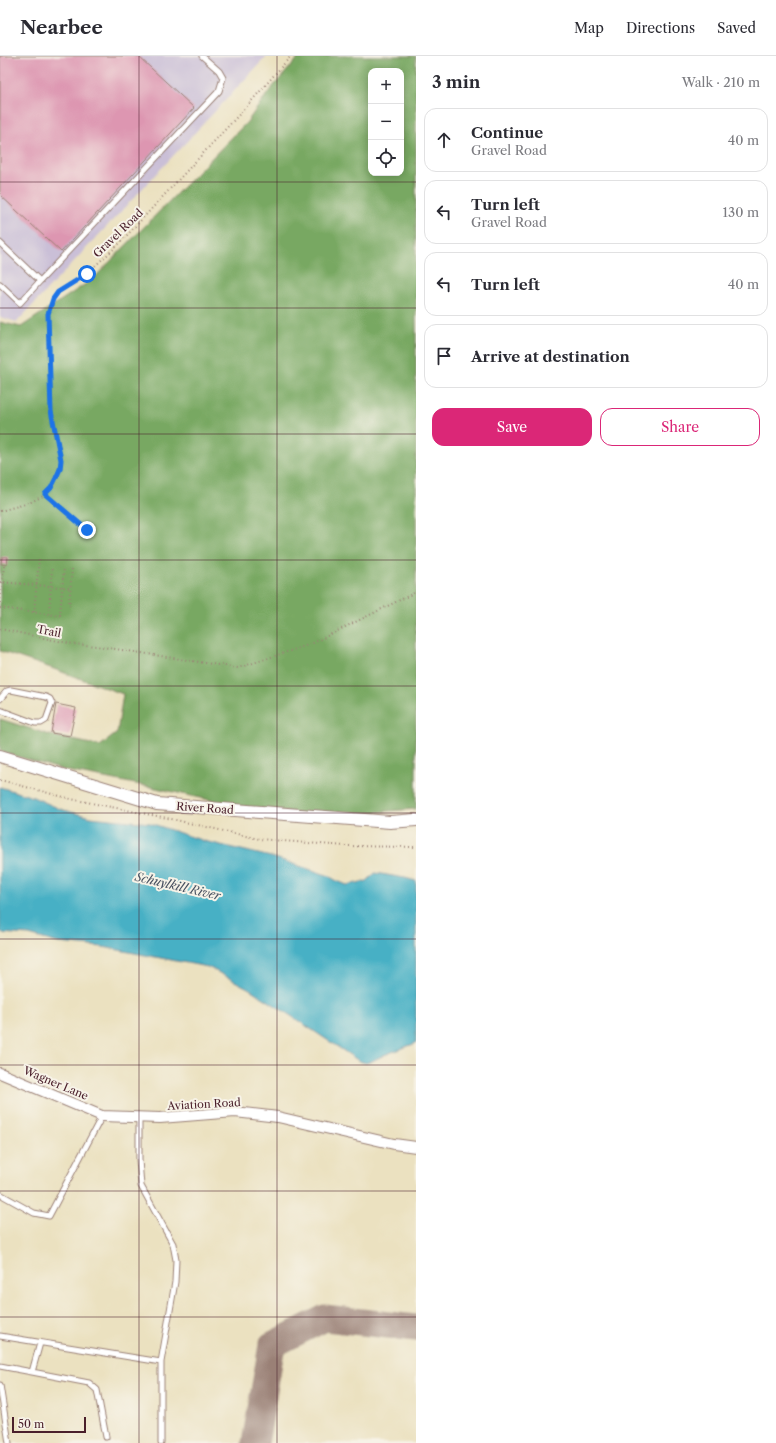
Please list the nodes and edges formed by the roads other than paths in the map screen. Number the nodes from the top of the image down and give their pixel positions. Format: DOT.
graph roads {
  1 [pos="202,56"];
  2 [pos="0,243"];
  3 [pos="40,281"];
  4 [pos="0,284"];
  5 [pos="0,699"];
  6 [pos="0,710"];
  7 [pos="0,756"];
  8 [pos="416,820"];
  9 [pos="0,1073"];
  10 [pos="102,1116"];
  11 [pos="139,1117"];
  12 [pos="416,1147"];
  13 [pos="0,1194"];
  14 [pos="0,1336"];
  15 [pos="40,1343"];
  16 [pos="161,1362"];
  17 [pos="0,1366"];
  18 [pos="32,1372"];
  19 [pos="0,1385"];
  20 [pos="106,1437"];
  21 [pos="9,1443"];
  22 [pos="161,1443"];
  1 -- 3 [label="lane"];
  2 -- 3 [label="lane"];
  3 -- 4 [label="lane"];
  5 -- 6 [label="lane"];
  7 -- 8 [label="street, River Road"];
  9 -- 10 [label="street, Wagner Lane"];
  10 -- 11 [label="street, Aviation Road"];
  10 -- 13 [label="lane"];
  11 -- 12 [label="street, Aviation Road"];
  11 -- 16 [label="lane"];
  14 -- 15 [label="lane"];
  15 -- 16 [label="lane"];
  15 -- 18 [label="lane"];
  16 -- 22 [label="lane"];
  17 -- 18 [label="lane"];
  18 -- 20 [label="lane"];
  19 -- 21 [label="lane"];
}
